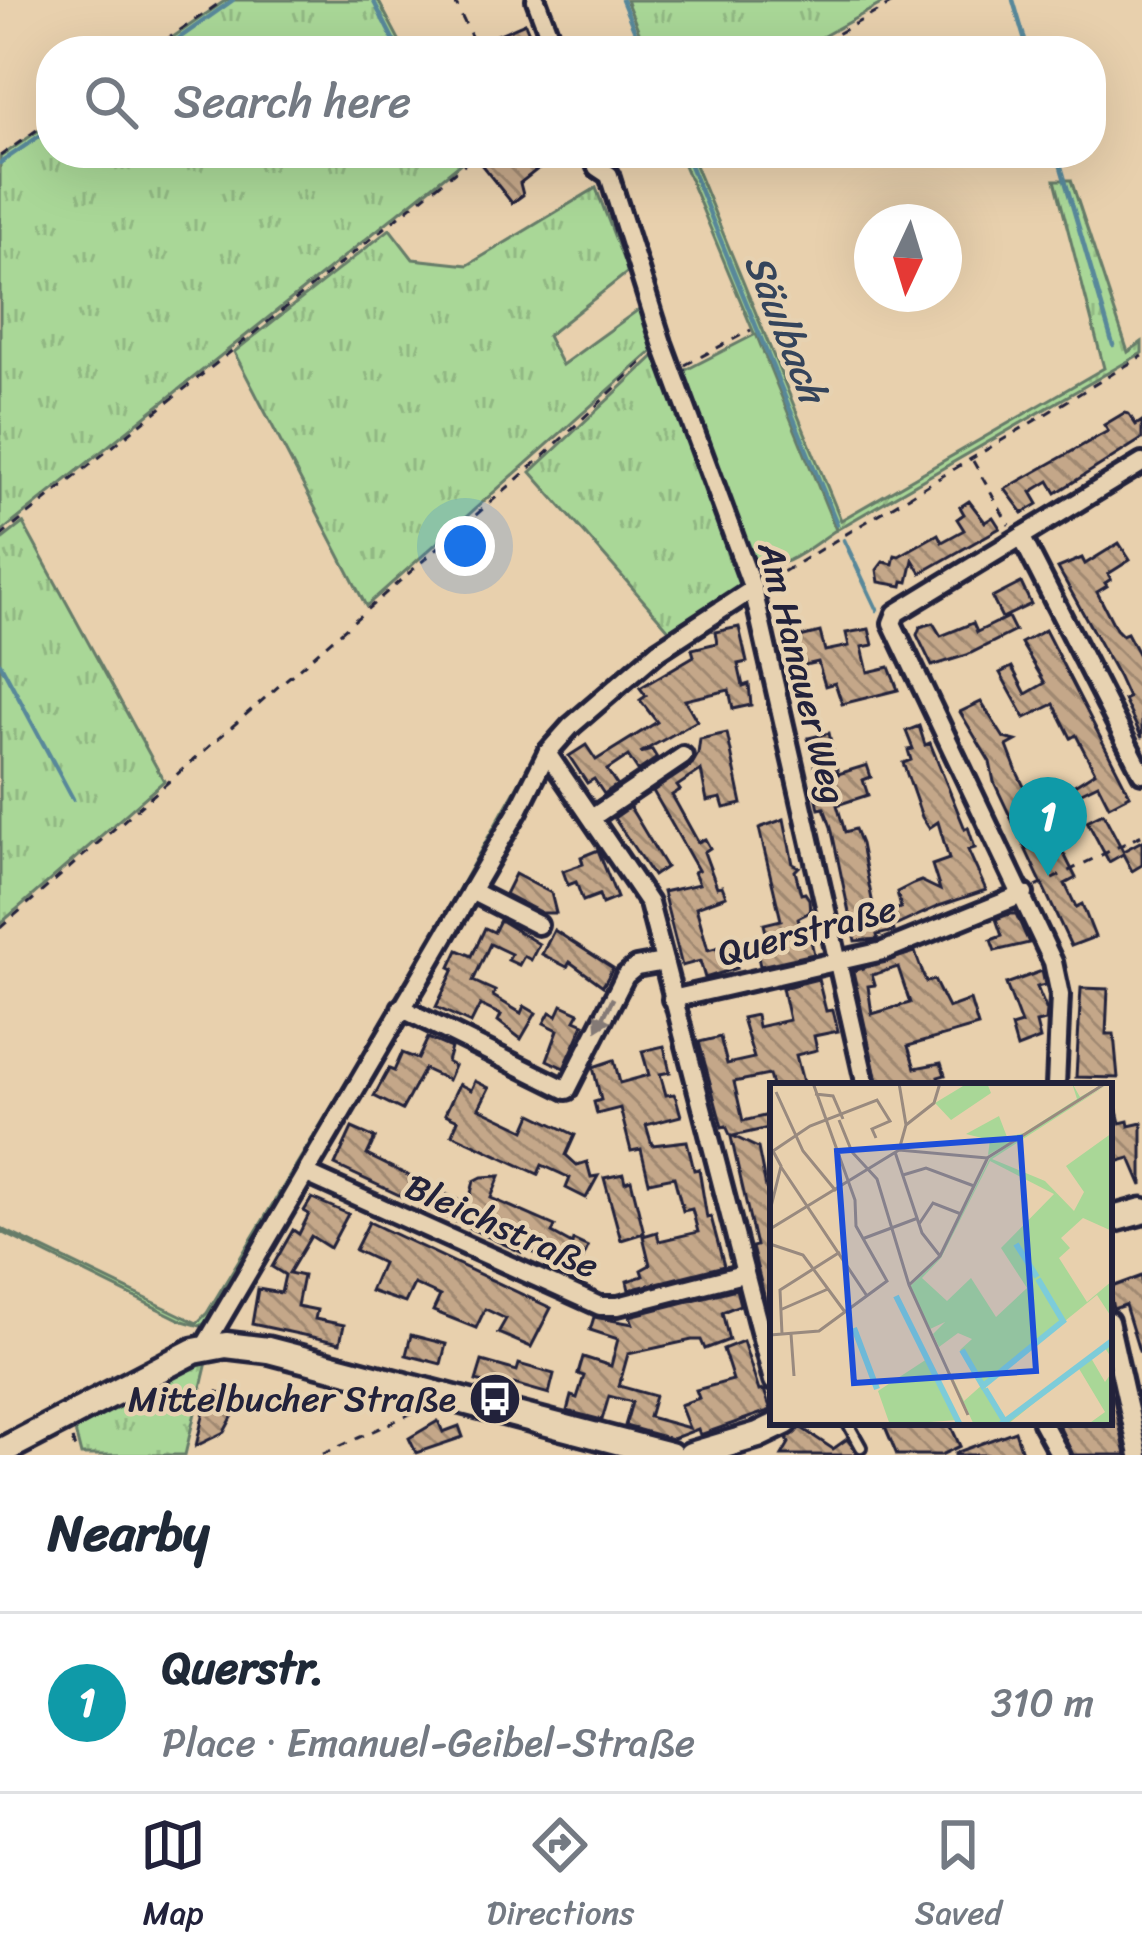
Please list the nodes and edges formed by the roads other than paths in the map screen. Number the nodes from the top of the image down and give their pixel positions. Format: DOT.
graph roads {
  1 [pos="536,0"];
  2 [pos="549,36"];
  3 [pos="599,168"];
  4 [pos="1142,463"];
  5 [pos="1022,538"];
  6 [pos="753,589"];
  7 [pos="547,753"];
  8 [pos="683,756"];
  9 [pos="1142,773"];
  10 [pos="593,817"];
  11 [pos="471,891"];
  12 [pos="1024,894"];
  13 [pos="538,925"];
  14 [pos="664,962"];
  15 [pos="838,963"];
  16 [pos="672,999"];
  17 [pos="401,1008"];
  18 [pos="865,1083"];
  19 [pos="1057,1083"];
  20 [pos="309,1175"];
  21 [pos="1142,1211"];
  22 [pos="1112,1219"];
  23 [pos="743,1274"];
  24 [pos="1112,1334"];
  25 [pos="205,1347"];
  26 [pos="770,1370"];
  27 [pos="781,1425"];
  28 [pos="849,1425"];
  29 [pos="1044,1425"];
  30 [pos="752,1445"];
  31 [pos="861,1448"];
  32 [pos="0,1452"];
  33 [pos="670,1455"];
  34 [pos="691,1455"];
  35 [pos="1060,1455"];
  36 [pos="1139,1455"];
  1 -- 2 [label="street"];
  3 -- 6 [label="street, Am Hanauer Weg"];
  4 -- 5 [label="street"];
  5 -- 9 [label="street"];
  5 -- 12 [label="street"];
  6 -- 7 [label="street"];
  6 -- 15 [label="street, Am Hanauer Weg"];
  7 -- 10 [label="street"];
  7 -- 11 [label="street"];
  8 -- 10 [label="street"];
  10 -- 14 [label="street"];
  11 -- 13 [label="street"];
  11 -- 17 [label="street"];
  12 -- 15 [label="street, Querstraße"];
  12 -- 19 [label="street"];
  14 -- 16 [label="street"];
  14 -- 17 [label="street, one-way"];
  15 -- 16 [label="street, Querstraße"];
  15 -- 18 [label="street, Am Hanauer Weg"];
  16 -- 23 [label="street"];
  17 -- 20 [label="street"];
  20 -- 23 [label="street, Bleichstraße"];
  20 -- 25 [label="street"];
  21 -- 22 [label="main road"];
  23 -- 26 [label="street"];
  24 -- 36 [label="street"];
  25 -- 32 [label="main road"];
  25 -- 33 [label="main road"];
  27 -- 30 [label="main road"];
  28 -- 31 [label="lane"];
  29 -- 35 [label="street"];
  30 -- 34 [label="main road"];
}
